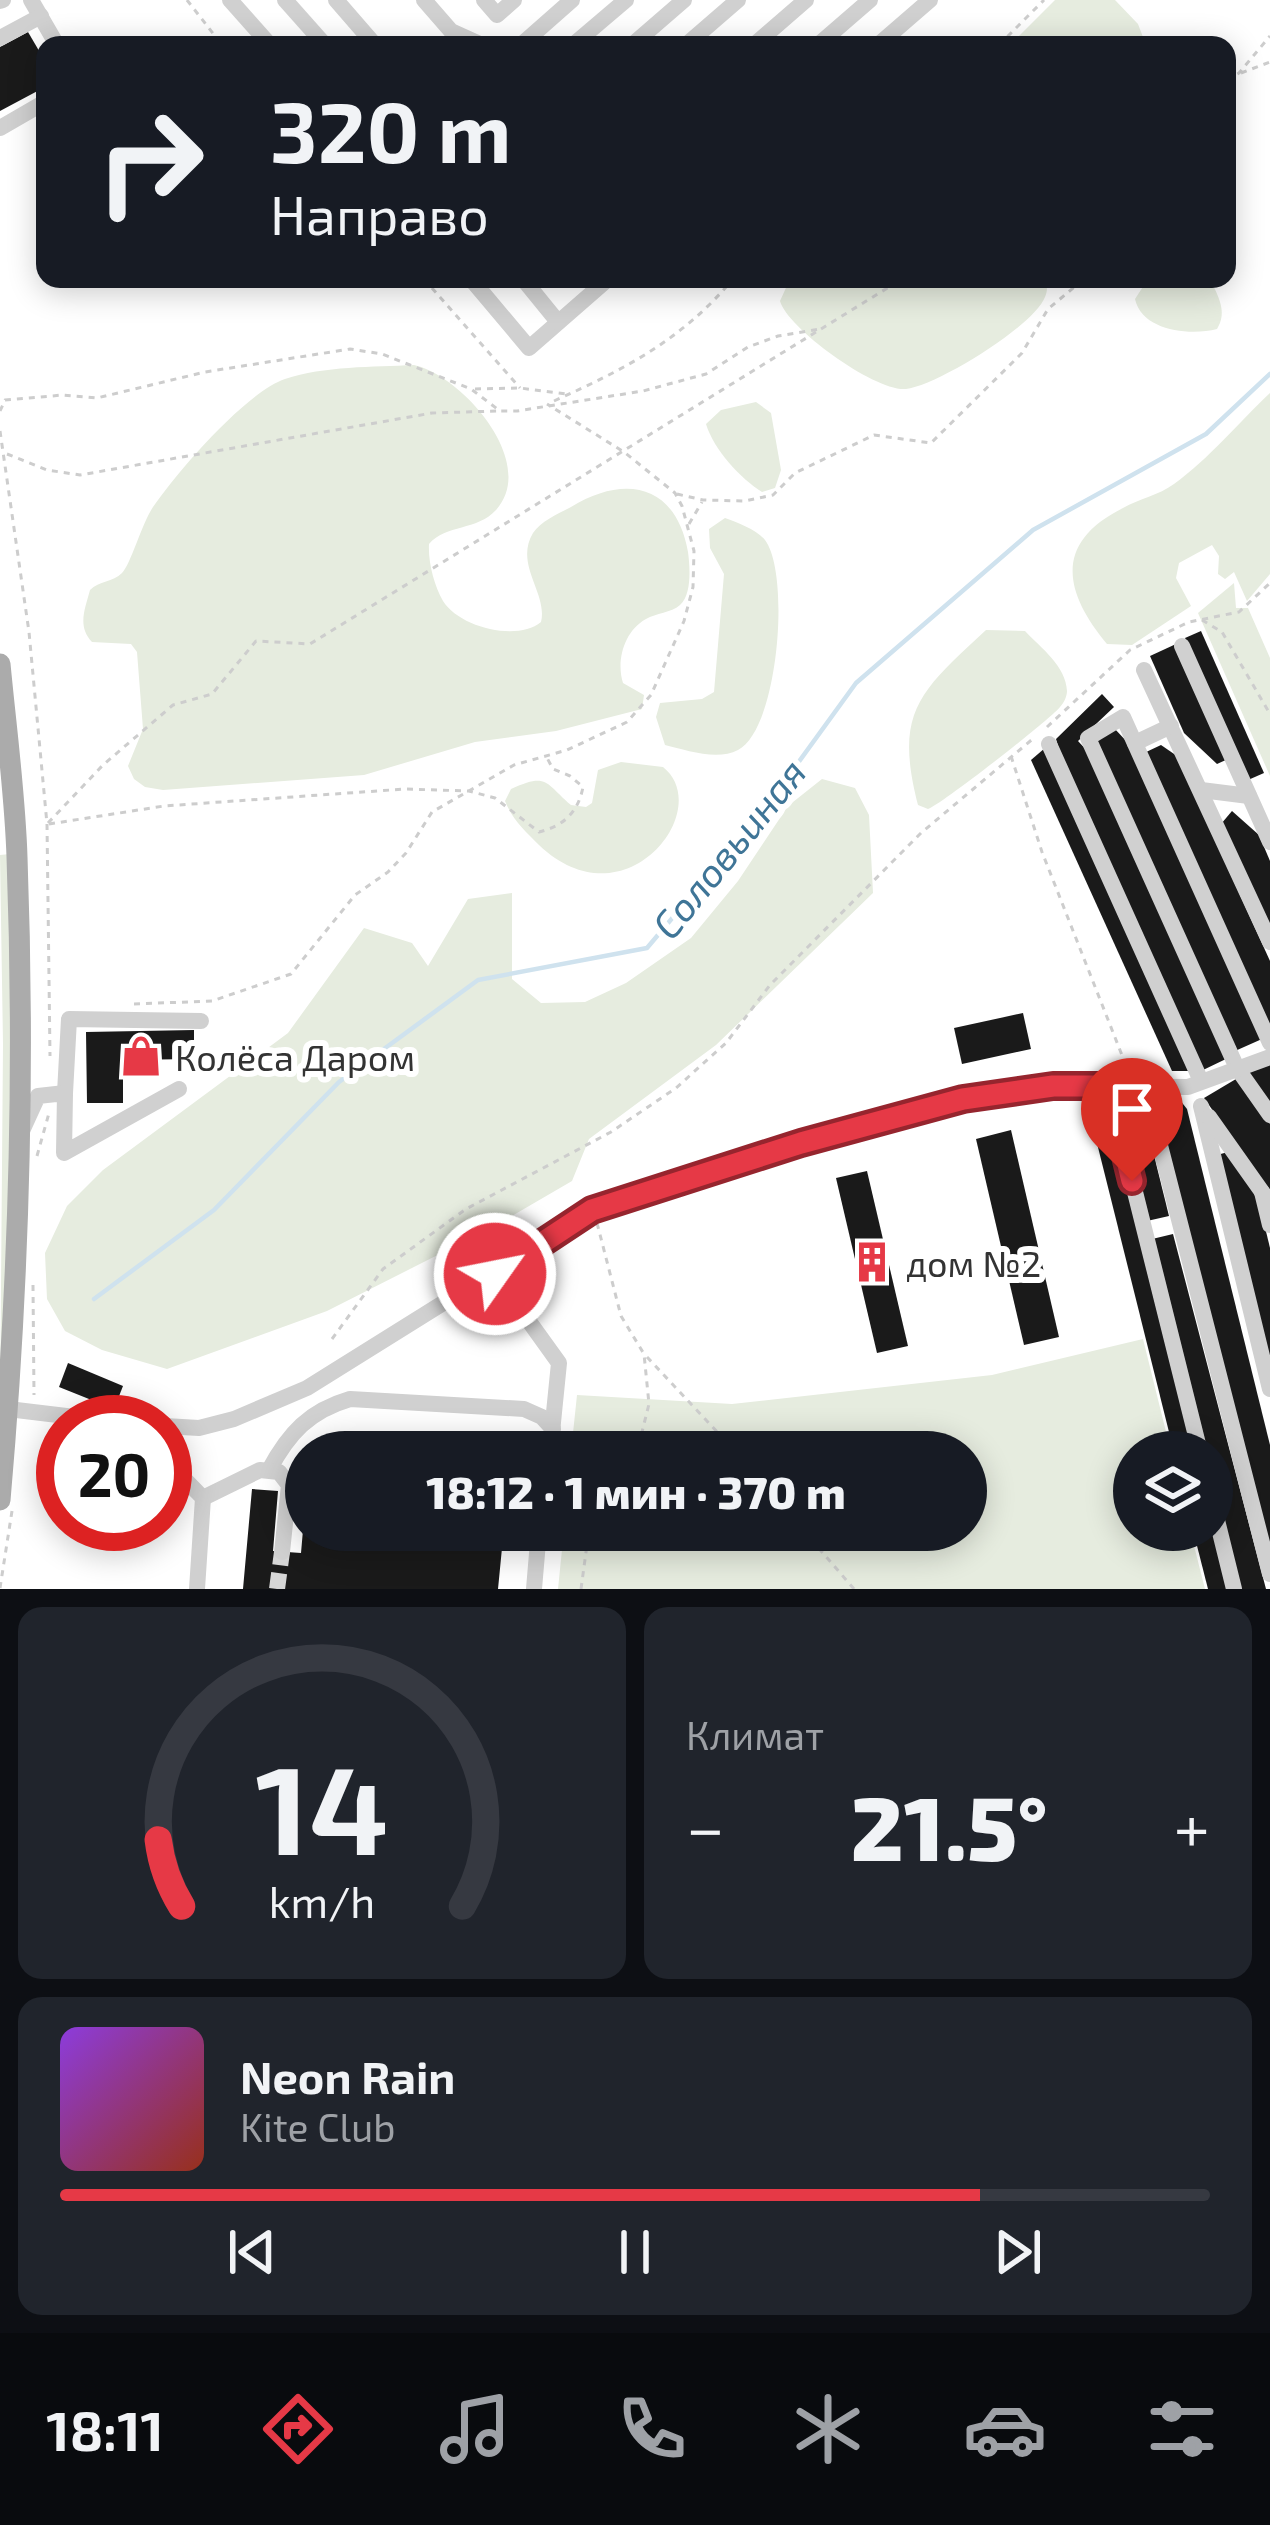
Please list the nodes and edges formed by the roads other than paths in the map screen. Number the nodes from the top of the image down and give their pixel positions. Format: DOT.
graph roads {
  1 [pos="230,0"];
  2 [pos="285,0"];
  3 [pos="336,0"];
  4 [pos="424,0"];
  5 [pos="484,0"];
  6 [pos="514,0"];
  7 [pos="572,0"];
  8 [pos="626,0"];
  9 [pos="684,0"];
  10 [pos="738,0"];
  11 [pos="806,0"];
  12 [pos="870,0"];
  13 [pos="930,0"];
  14 [pos="36,8"];
  15 [pos="52,36"];
  16 [pos="262,36"];
  17 [pos="317,36"];
  18 [pos="367,36"];
  19 [pos="451,36"];
  20 [pos="531,36"];
  21 [pos="584,36"];
  22 [pos="642,36"];
  23 [pos="696,36"];
  24 [pos="764,36"];
  25 [pos="828,36"];
  26 [pos="888,36"];
  27 [pos="0,38"];
  28 [pos="36,108"];
  29 [pos="0,128"];
  30 [pos="479,288"];
  31 [pos="530,288"];
  32 [pos="584,288"];
  33 [pos="558,322"];
  34 [pos="1182,646"];
  35 [pos="0,664"];
  36 [pos="1144,670"];
  37 [pos="1171,726"];
  38 [pos="1135,743"];
  39 [pos="1049,744"];
  40 [pos="1201,790"];
  41 [pos="1249,796"];
  42 [pos="1270,842"];
  43 [pos="1270,942"];
  44 [pos="201,1021"];
  45 [pos="1270,1042"];
  46 [pos="1270,1057"];
  47 [pos="1237,1068"];
  48 [pos="1194,1084"];
  49 [pos="1134,1086"];
  50 [pos="179,1089"];
  51 [pos="57,1093"];
  52 [pos="1201,1106"];
  53 [pos="1270,1115"];
  54 [pos="22,1132"];
  55 [pos="1266,1197"];
  56 [pos="1270,1225"];
  57 [pos="495,1274"];
  58 [pos="1270,1390"];
  59 [pos="8,1409"];
  60 [pos="36,1412"];
  61 [pos="192,1428"];
  62 [pos="553,1429"];
  63 [pos="1195,1431"];
  64 [pos="269,1470"];
  65 [pos="192,1487"];
  66 [pos="203,1498"];
  67 [pos="0,1500"];
  68 [pos="537,1551"];
  69 [pos="1225,1551"];
  70 [pos="282,1552"];
  71 [pos="1270,1574"];
  72 [pos="197,1589"];
  73 [pos="533,1589"];
  74 [pos="1234,1589"];
  1 -- 16 [label="lane"];
  2 -- 17 [label="lane"];
  3 -- 18 [label="lane"];
  4 -- 19 [label="lane"];
  5 -- 6 [label="lane"];
  7 -- 20 [label="lane"];
  8 -- 21 [label="lane"];
  9 -- 22 [label="lane"];
  10 -- 23 [label="lane"];
  11 -- 24 [label="lane"];
  12 -- 25 [label="lane"];
  13 -- 26 [label="lane"];
  14 -- 15 [label="lane"];
  14 -- 27 [label="lane"];
  28 -- 29 [label="lane"];
  30 -- 33 [label="lane"];
  31 -- 33 [label="lane"];
  32 -- 33 [label="lane"];
  34 -- 41 [label="lane"];
  35 -- 54 [label="main road"];
  36 -- 37 [label="lane"];
  37 -- 38 [label="lane"];
  37 -- 40 [label="lane"];
  38 -- 45 [label="lane"];
  38 -- 47 [label="lane"];
  39 -- 48 [label="lane"];
  40 -- 41 [label="lane"];
  40 -- 43 [label="lane"];
  41 -- 42 [label="lane"];
  44 -- 51 [label="lane"];
  46 -- 47 [label="lane"];
  47 -- 48 [label="lane"];
  47 -- 53 [label="lane"];
  48 -- 49 [label="lane"];
  48 -- 52 [label="lane"];
  49 -- 57 [label="lane"];
  49 -- 63 [label="lane"];
  49 -- 71 [label="lane"];
  50 -- 51 [label="lane"];
  51 -- 54 [label="lane"];
  52 -- 55 [label="lane"];
  52 -- 58 [label="lane"];
  54 -- 59 [label="main road"];
  55 -- 56 [label="lane"];
  57 -- 61 [label="lane"];
  57 -- 62 [label="lane"];
  59 -- 60 [label="lane"];
  59 -- 67 [label="main road"];
  62 -- 64 [label="lane"];
  64 -- 66 [label="lane"];
  64 -- 70 [label="lane"];
  65 -- 66 [label="lane"];
  66 -- 72 [label="lane"];
  68 -- 73 [label="lane"];
  69 -- 74 [label="lane"];
}
